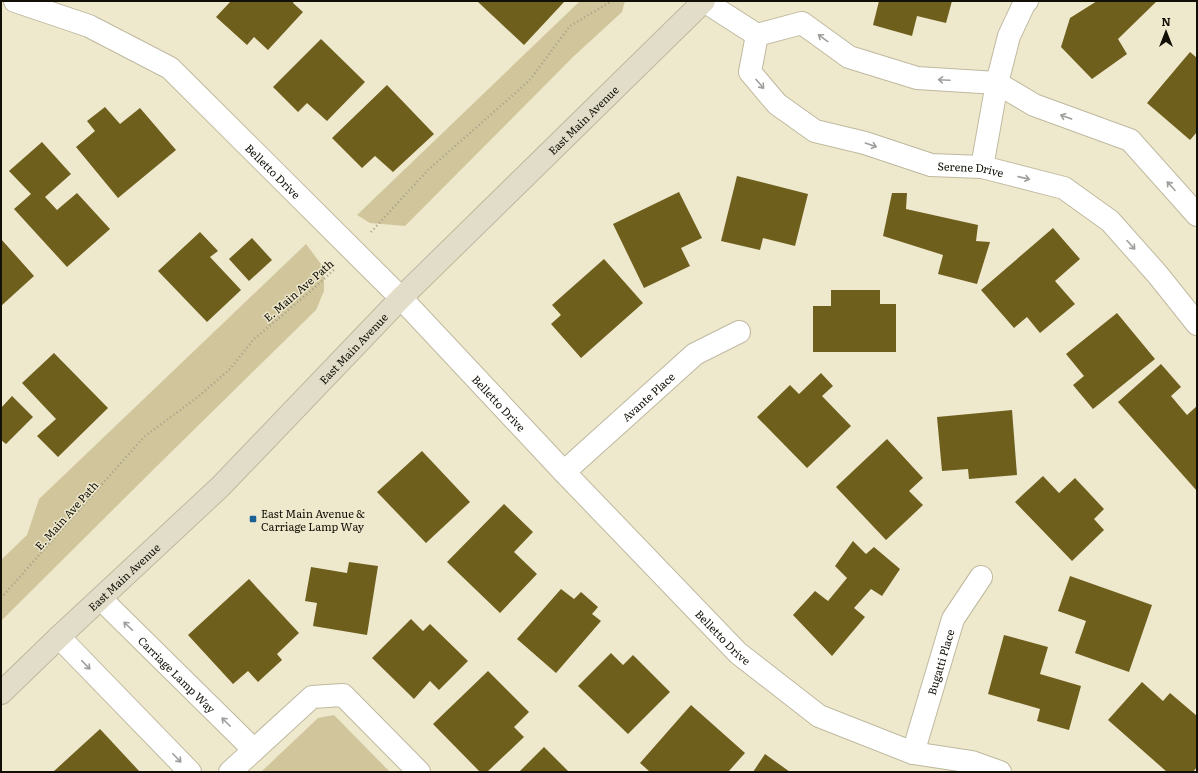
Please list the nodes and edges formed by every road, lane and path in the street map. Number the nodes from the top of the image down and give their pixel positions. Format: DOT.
graph roads {
  1 [pos="15,1"];
  2 [pos="612,1"];
  3 [pos="704,1"];
  4 [pos="1027,1"];
  5 [pos="757,35"];
  6 [pos="997,83"];
  7 [pos="982,167"];
  8 [pos="1197,215"];
  9 [pos="354,251"];
  10 [pos="401,298"];
  11 [pos="1197,324"];
  12 [pos="739,332"];
  13 [pos="564,472"];
  14 [pos="981,577"];
  15 [pos="1,598"];
  16 [pos="101,599"];
  17 [pos="59,637"];
  18 [pos="1,693"];
  19 [pos="254,750"];
  20 [pos="913,753"];
  21 [pos="190,772"];
  22 [pos="230,772"];
  23 [pos="419,772"];
  24 [pos="1000,772"];
  1 -- 9 [label="street, Belletto Drive"];
  2 -- 9 [label="path, E. Main Ave Path"];
  3 -- 5 [label="street"];
  3 -- 10 [label="main road, East Main Avenue"];
  4 -- 6 [label="street"];
  6 -- 5 [label="street, one-way"];
  5 -- 7 [label="street, Serene Drive, one-way"];
  6 -- 7 [label="street"];
  8 -- 6 [label="street, one-way"];
  7 -- 11 [label="street, Serene Drive, one-way"];
  9 -- 10 [label="street, Belletto Drive"];
  9 -- 15 [label="path, E. Main Ave Path"];
  10 -- 13 [label="street, Belletto Drive"];
  10 -- 16 [label="main road, East Main Avenue"];
  12 -- 13 [label="street, Avante Place"];
  13 -- 20 [label="street, Belletto Drive"];
  14 -- 20 [label="street, Bugatti Place"];
  16 -- 17 [label="main road, East Main Avenue"];
  19 -- 16 [label="street, Carriage Lamp Way, one-way"];
  17 -- 18 [label="main road, East Main Avenue"];
  17 -- 21 [label="street, one-way"];
  19 -- 22 [label="street"];
  19 -- 23 [label="street"];
  20 -- 24 [label="street, Belletto Drive"];
}
